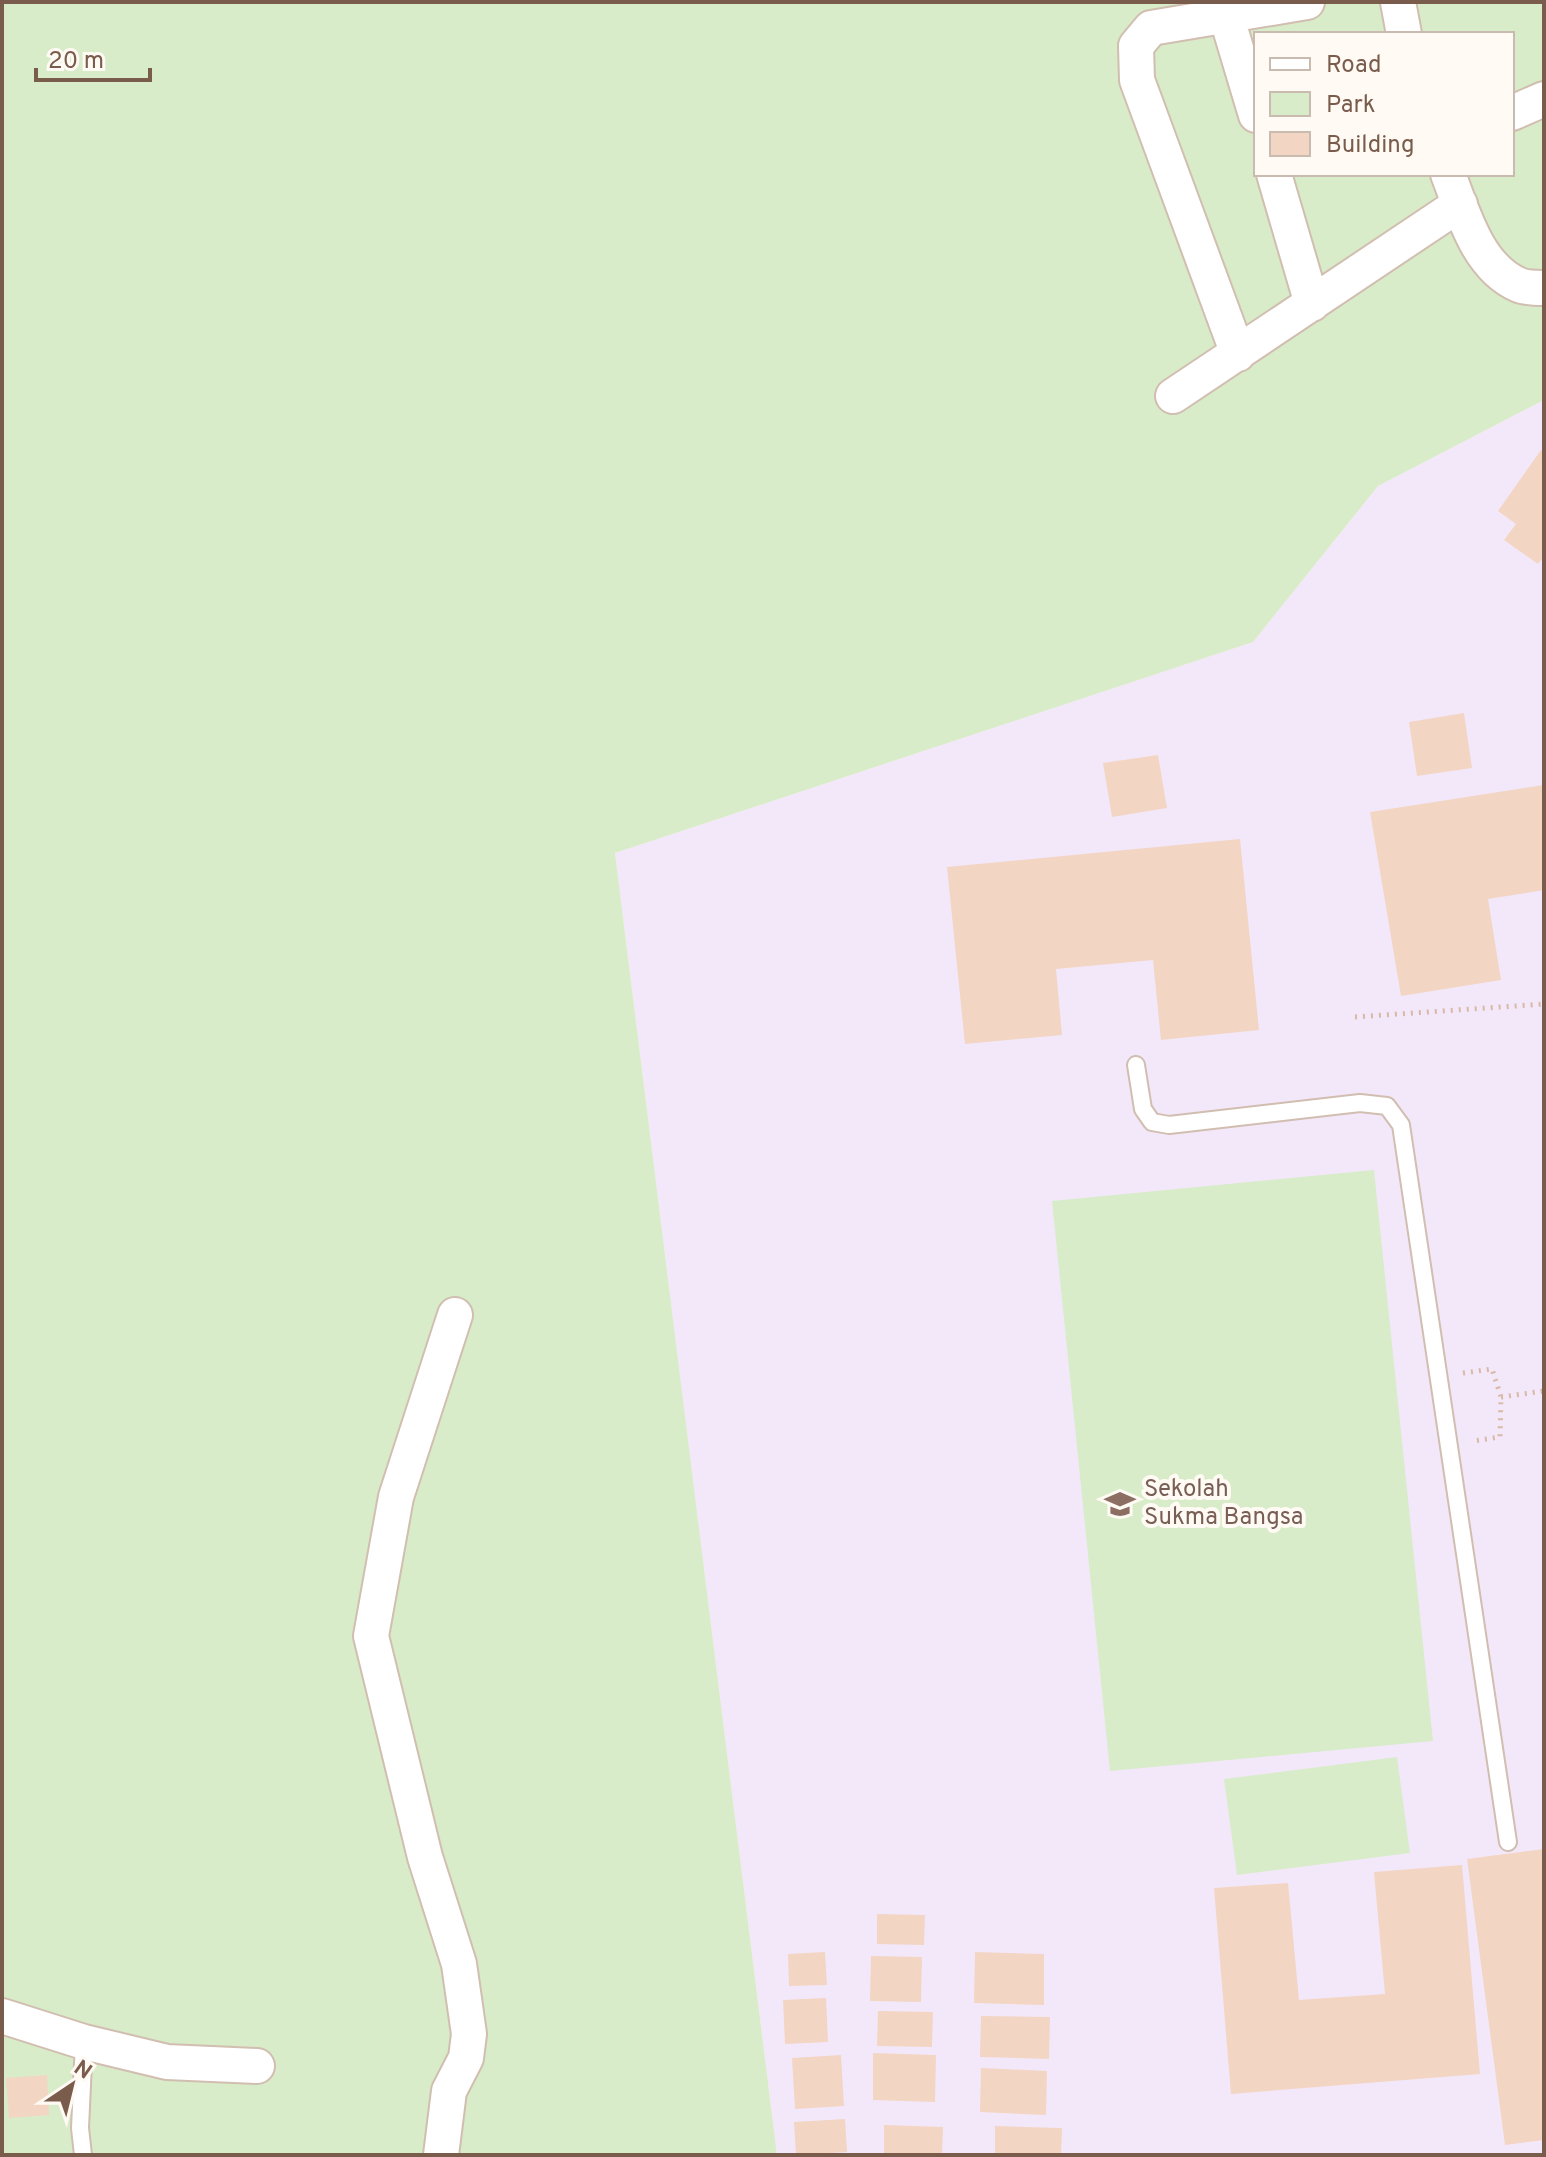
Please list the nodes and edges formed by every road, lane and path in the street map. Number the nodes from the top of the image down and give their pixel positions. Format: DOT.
graph roads {
  1 [pos="1307,2"];
  2 [pos="1398,2"];
  3 [pos="1226,15"];
  4 [pos="1404,32"];
  5 [pos="1544,99"];
  6 [pos="1254,108"];
  7 [pos="1514,112"];
  8 [pos="1275,176"];
  9 [pos="1454,189"];
  10 [pos="1544,288"];
  11 [pos="1312,304"];
  12 [pos="1238,354"];
  13 [pos="1173,396"];
  14 [pos="1544,1004"];
  15 [pos="1355,1017"];
  16 [pos="1136,1065"];
  17 [pos="455,1315"];
  18 [pos="1492,1369"];
  19 [pos="1544,1391"];
  20 [pos="1501,1397"];
  21 [pos="1500,1437"];
  22 [pos="1508,1842"];
  23 [pos="2,2016"];
  24 [pos="84,2042"];
  25 [pos="257,2066"];
  26 [pos="83,2155"];
  27 [pos="441,2155"];
  1 -- 3 [label="street"];
  2 -- 4 [label="street"];
  3 -- 6 [label="street"];
  3 -- 12 [label="street"];
  5 -- 7 [label="street"];
  8 -- 11 [label="street"];
  9 -- 10 [label="street"];
  9 -- 11 [label="street"];
  11 -- 12 [label="street"];
  12 -- 13 [label="street"];
  14 -- 15 [label="path"];
  16 -- 22 [label="lane"];
  17 -- 27 [label="street"];
  18 -- 20 [label="path"];
  19 -- 20 [label="path"];
  20 -- 21 [label="path"];
  23 -- 24 [label="street"];
  24 -- 25 [label="street"];
  24 -- 26 [label="lane"];
}
